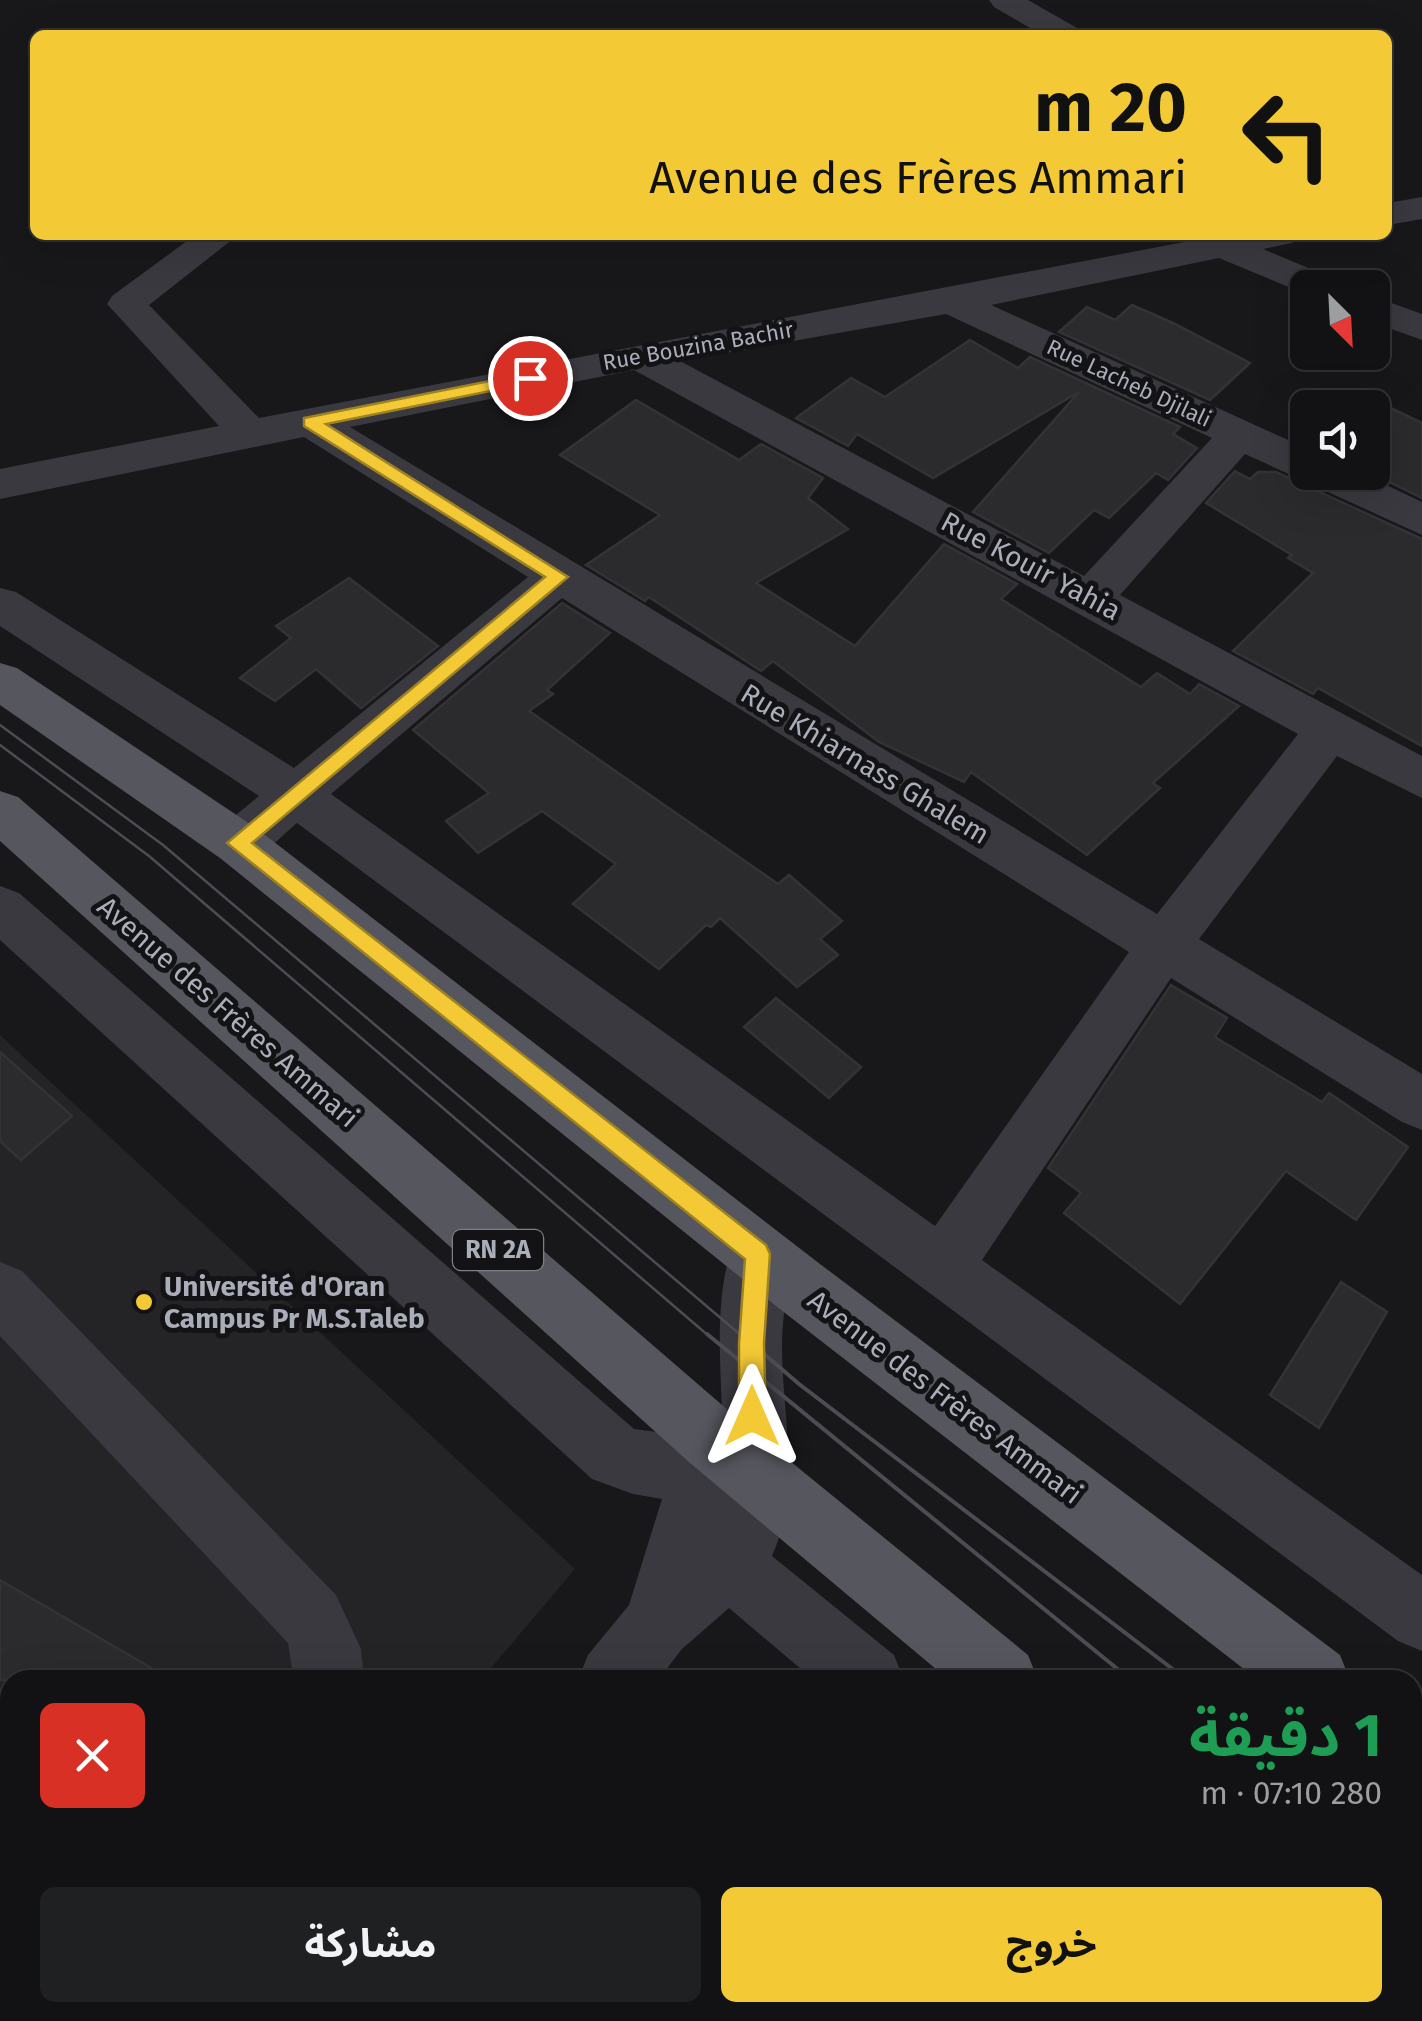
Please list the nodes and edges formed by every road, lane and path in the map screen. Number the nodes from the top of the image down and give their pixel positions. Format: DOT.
graph roads {
  1 [pos="1005,0"];
  2 [pos="1056,30"];
  3 [pos="1422,208"];
  4 [pos="1392,213"];
  5 [pos="211,240"];
  6 [pos="1253,240"];
  7 [pos="1222,246"];
  8 [pos="1290,274"];
  9 [pos="951,301"];
  10 [pos="1390,315"];
  11 [pos="1422,328"];
  12 [pos="639,356"];
  13 [pos="310,422"];
  14 [pos="250,434"];
  15 [pos="1240,434"];
  16 [pos="1290,458"];
  17 [pos="0,484"];
  18 [pos="1359,490"];
  19 [pos="1422,520"];
  20 [pos="558,577"];
  21 [pos="1091,598"];
  22 [pos="0,604"];
  23 [pos="0,681"];
  24 [pos="1328,730"];
  25 [pos="1422,779"];
  26 [pos="296,795"];
  27 [pos="0,810"];
  28 [pos="238,843"];
  29 [pos="0,908"];
  30 [pos="1163,946"];
  31 [pos="1422,1104"];
  32 [pos="758,1254"];
  33 [pos="943,1266"];
  34 [pos="0,1292"];
  35 [pos="735,1457"];
  36 [pos="728,1564"];
  37 [pos="1422,1618"];
  38 [pos="658,1625"];
  39 [pos="328,1670"];
  40 [pos="621,1670"];
  41 [pos="856,1670"];
  42 [pos="991,1670"];
  43 [pos="1303,1670"];
  1 -- 2 [label="street"];
  3 -- 4 [label="street"];
  5 -- 14 [label="street"];
  6 -- 7 [label="street, Rue Bouzina Bachir"];
  7 -- 8 [label="street"];
  7 -- 9 [label="street, Rue Bouzina Bachir"];
  9 -- 12 [label="street, Rue Bouzina Bachir"];
  9 -- 15 [label="street, Rue Lacheb Djilali"];
  10 -- 11 [label="street"];
  12 -- 13 [label="street, Rue Bouzina Bachir"];
  12 -- 21 [label="street, Rue Kouir Yahia"];
  13 -- 14 [label="street, Rue Bouzina Bachir"];
  13 -- 20 [label="street, Rue Khiarnass Ghalem"];
  14 -- 17 [label="street, Rue Bouzina Bachir"];
  15 -- 16 [label="street, Rue Lacheb Djilali"];
  15 -- 21 [label="street"];
  18 -- 19 [label="street"];
  20 -- 26 [label="street"];
  20 -- 30 [label="street, Rue Khiarnass Ghalem"];
  21 -- 24 [label="street, Rue Kouir Yahia"];
  22 -- 26 [label="street"];
  23 -- 28 [label="main road, Avenue des Frères Ammari"];
  24 -- 25 [label="street, Rue Kouir Yahia"];
  24 -- 30 [label="street"];
  26 -- 28 [label="street"];
  26 -- 33 [label="street"];
  27 -- 35 [label="main road, Avenue des Frères Ammari / RN 2A"];
  28 -- 32 [label="main road, Avenue des Frères Ammari"];
  29 -- 35 [label="street"];
  30 -- 31 [label="street, Rue Khiarnass Ghalem"];
  30 -- 33 [label="street"];
  32 -- 35 [label="street"];
  32 -- 43 [label="main road, Avenue des Frères Ammari"];
  33 -- 37 [label="street"];
  34 -- 39 [label="street"];
  35 -- 36 [label="street"];
  35 -- 38 [label="street"];
  35 -- 42 [label="main road, Avenue des Frères Ammari / RN 2A"];
  36 -- 38 [label="street"];
  36 -- 41 [label="street"];
  38 -- 40 [label="street"];
}
